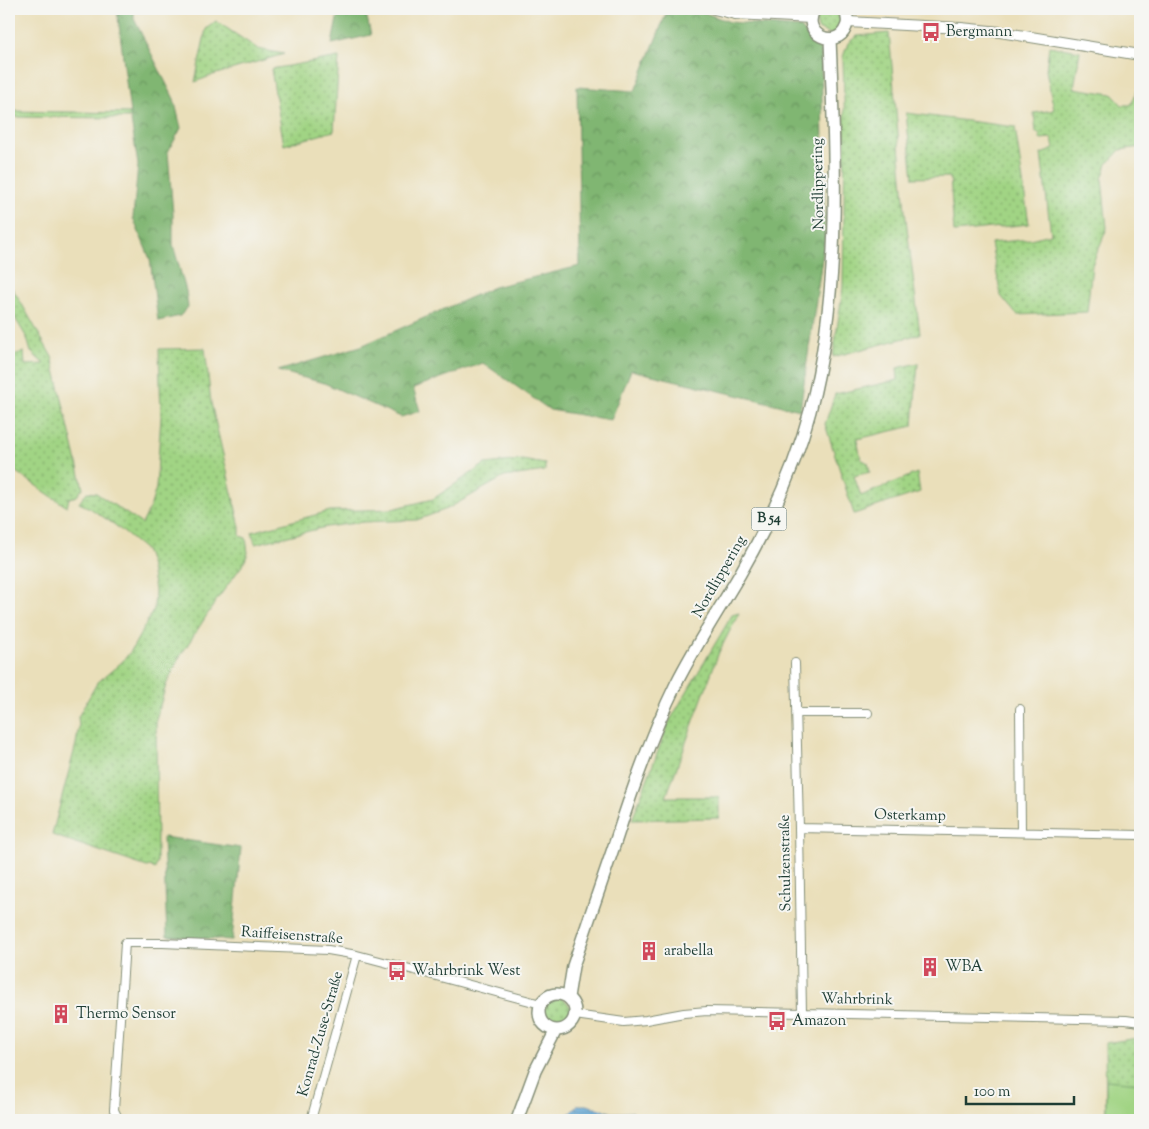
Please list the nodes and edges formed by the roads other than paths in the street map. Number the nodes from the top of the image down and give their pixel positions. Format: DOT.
graph roads {
  1 [pos="714,9"];
  2 [pos="844,9"];
  3 [pos="813,14"];
  4 [pos="848,22"];
  5 [pos="830,39"];
  6 [pos="1140,55"];
  7 [pos="795,662"];
  8 [pos="1020,709"];
  9 [pos="796,713"];
  10 [pos="868,713"];
  11 [pos="799,828"];
  12 [pos="1021,832"];
  13 [pos="1140,834"];
  14 [pos="357,955"];
  15 [pos="562,996"];
  16 [pos="541,1004"];
  17 [pos="802,1013"];
  18 [pos="575,1015"];
  19 [pos="1140,1022"];
  20 [pos="551,1028"];
  21 [pos="119,1120"];
  22 [pos="311,1120"];
  23 [pos="517,1120"];
  1 -- 3 [label="street"];
  2 -- 4 [label="main road"];
  3 -- 5 [label="main road"];
  4 -- 5 [label="main road"];
  4 -- 6 [label="street"];
  5 -- 15 [label="main road, Nordlippering / B 54"];
  7 -- 9 [label="street, Schulzenstraße"];
  8 -- 12 [label="street"];
  9 -- 10 [label="street"];
  9 -- 11 [label="street, Schulzenstraße"];
  11 -- 12 [label="street, Osterkamp"];
  11 -- 17 [label="street, Schulzenstraße"];
  12 -- 13 [label="street, Osterkamp"];
  14 -- 16 [label="street, Raiffeisenstraße"];
  14 -- 21 [label="street, Raiffeisenstraße"];
  14 -- 22 [label="street, Konrad-Zuse-Straße"];
  15 -- 16 [label="main road"];
  15 -- 18 [label="main road"];
  16 -- 20 [label="main road"];
  17 -- 18 [label="street, Wahrbrink"];
  17 -- 19 [label="street, Wahrbrink"];
  18 -- 20 [label="main road"];
  20 -- 23 [label="main road"];
}
